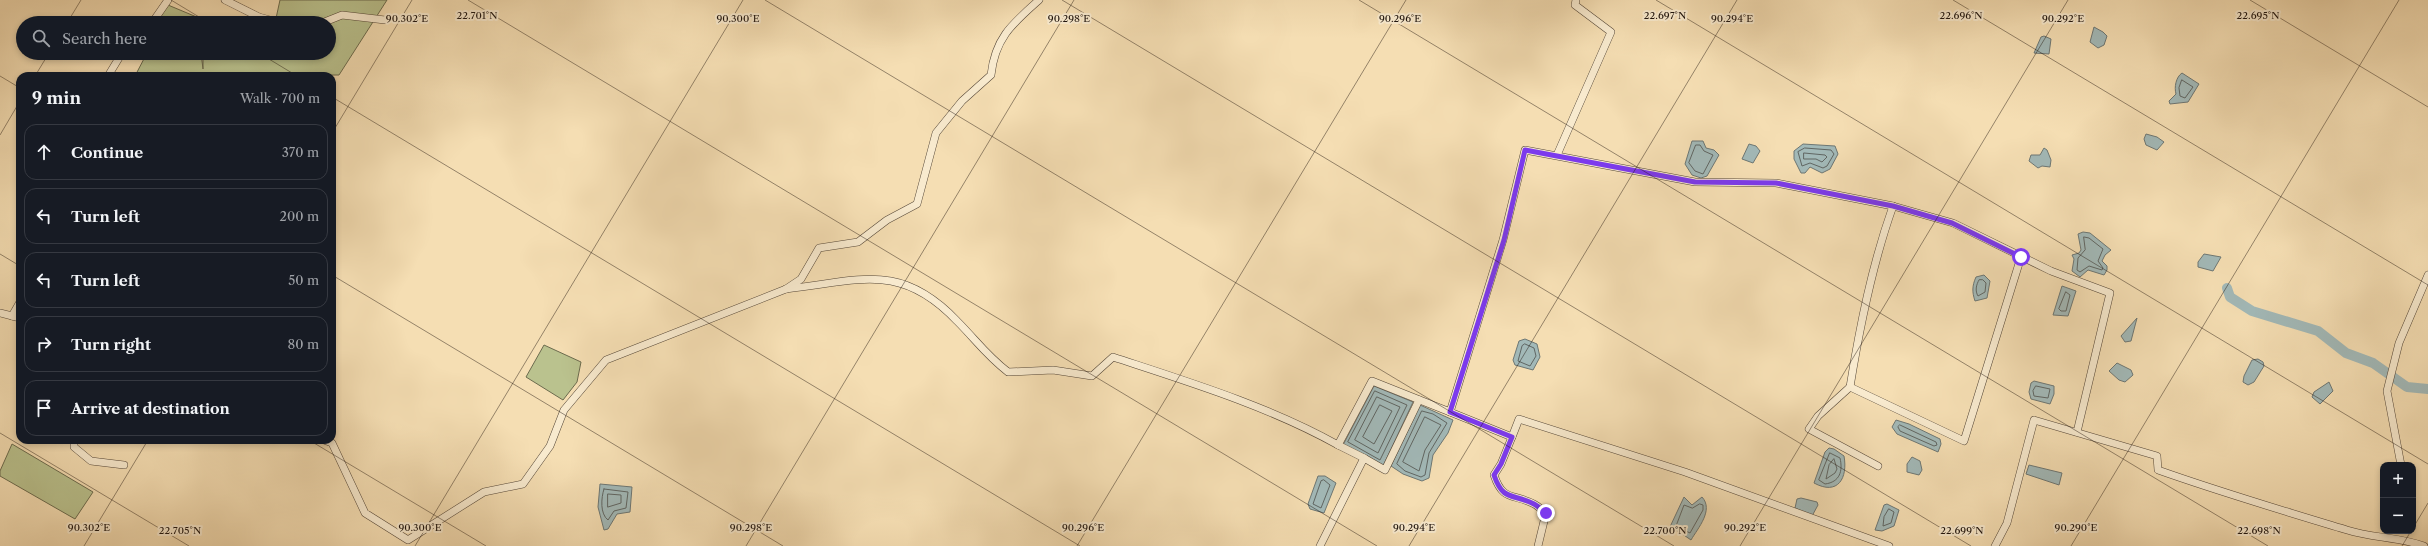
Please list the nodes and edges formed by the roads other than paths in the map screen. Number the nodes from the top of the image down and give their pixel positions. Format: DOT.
graph roads {
  1 [pos="168,0"];
  2 [pos="225,0"];
  3 [pos="1039,0"];
  4 [pos="1576,0"];
  5 [pos="157,16"];
  6 [pos="257,16"];
  7 [pos="336,17"];
  8 [pos="386,20"];
  9 [pos="118,60"];
  10 [pos="110,72"];
  11 [pos="1557,155"];
  12 [pos="1893,206"];
  13 [pos="2021,257"];
  14 [pos="2428,276"];
  15 [pos="786,288"];
  16 [pos="16,309"];
  17 [pos="0,313"];
  18 [pos="12,316"];
  19 [pos="16,317"];
  20 [pos="1850,387"];
  21 [pos="1419,400"];
  22 [pos="1450,412"];
  23 [pos="2077,432"];
  24 [pos="1512,437"];
  25 [pos="74,444"];
  26 [pos="332,444"];
  27 [pos="1338,445"];
  28 [pos="1364,458"];
  29 [pos="2400,462"];
  30 [pos="124,465"];
  31 [pos="1878,466"];
  32 [pos="2403,534"];
  33 [pos="2402,539"];
  34 [pos="1320,546"];
  35 [pos="1538,546"];
  36 [pos="1890,546"];
  37 [pos="1995,546"];
  38 [pos="2424,546"];
  1 -- 5 [label="street"];
  2 -- 6 [label="street"];
  3 -- 15 [label="street"];
  4 -- 11 [label="street"];
  7 -- 8 [label="street"];
  9 -- 10 [label="street"];
  11 -- 12 [label="street"];
  11 -- 22 [label="street"];
  12 -- 13 [label="street"];
  12 -- 20 [label="street"];
  13 -- 20 [label="street"];
  13 -- 23 [label="street"];
  14 -- 29 [label="street"];
  15 -- 26 [label="street"];
  15 -- 27 [label="street"];
  16 -- 18 [label="street"];
  17 -- 18 [label="street"];
  18 -- 19 [label="street"];
  20 -- 31 [label="street"];
  21 -- 22 [label="street"];
  21 -- 27 [label="street"];
  21 -- 28 [label="street"];
  22 -- 24 [label="street"];
  23 -- 33 [label="street"];
  23 -- 37 [label="street"];
  24 -- 35 [label="street"];
  24 -- 36 [label="street"];
  25 -- 30 [label="street"];
  27 -- 28 [label="street"];
  28 -- 34 [label="street"];
  32 -- 33 [label="street"];
  33 -- 38 [label="street"];
}
